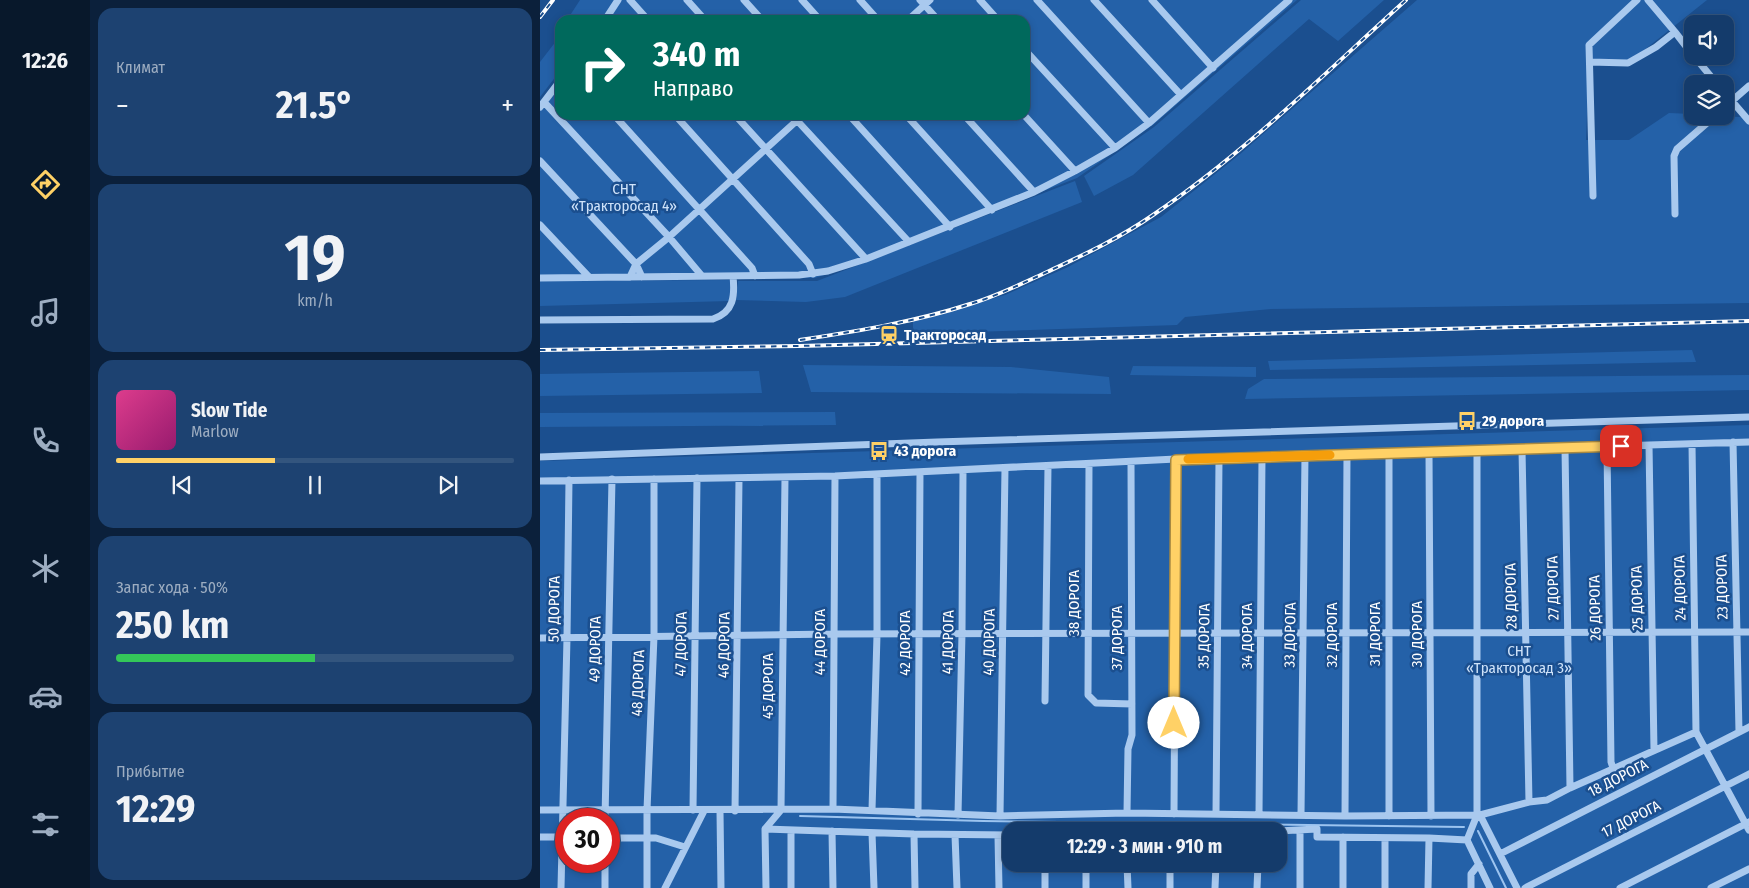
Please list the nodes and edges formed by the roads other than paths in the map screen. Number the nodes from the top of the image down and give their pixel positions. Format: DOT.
graph roads {
  1 [pos="618,0"];
  2 [pos="630,0"];
  3 [pos="687,0"];
  4 [pos="744,0"];
  5 [pos="802,0"];
  6 [pos="860,0"];
  7 [pos="980,0"];
  8 [pos="1037,0"];
  9 [pos="1094,0"];
  10 [pos="1152,0"];
  11 [pos="1289,0"];
  12 [pos="1637,0"];
  13 [pos="1648,0"];
  14 [pos="924,2"];
  15 [pos="608,15"];
  16 [pos="644,15"];
  17 [pos="700,15"];
  18 [pos="758,15"];
  19 [pos="816,15"];
  20 [pos="874,15"];
  21 [pos="912,15"];
  22 [pos="934,15"];
  23 [pos="994,15"];
  24 [pos="1675,32"];
  25 [pos="1684,44"];
  26 [pos="1030,56"];
  27 [pos="1590,62"];
  28 [pos="1701,65"];
  29 [pos="1213,68"];
  30 [pos="1710,75"];
  31 [pos="1749,86"];
  32 [pos="555,88"];
  33 [pos="1181,95"];
  34 [pos="1734,99"];
  35 [pos="1734,103"];
  36 [pos="542,105"];
  37 [pos="555,119"];
  38 [pos="556,120"];
  39 [pos="619,120"];
  40 [pos="680,120"];
  41 [pos="740,120"];
  42 [pos="794,120"];
  43 [pos="800,120"];
  44 [pos="854,120"];
  45 [pos="911,120"];
  46 [pos="969,120"];
  47 [pos="1029,120"];
  48 [pos="1749,121"];
  49 [pos="1149,123"];
  50 [pos="1705,125"];
  51 [pos="1114,148"];
  52 [pos="766,149"];
  53 [pos="540,161"];
  54 [pos="1075,171"];
  55 [pos="733,179"];
  56 [pos="1034,192"];
  57 [pos="1593,196"];
  58 [pos="700,208"];
  59 [pos="992,210"];
  60 [pos="1675,214"];
  61 [pos="540,225"];
  62 [pos="950,227"];
  63 [pos="669,237"];
  64 [pos="909,242"];
  65 [pos="866,259"];
  66 [pos="636,264"];
  67 [pos="813,274"];
  68 [pos="702,276"];
  69 [pos="733,276"];
  70 [pos="755,276"];
  71 [pos="630,277"];
  72 [pos="642,277"];
  73 [pos="540,278"];
  74 [pos="589,278"];
  75 [pos="540,320"];
  76 [pos="1749,417"];
  77 [pos="1733,442"];
  78 [pos="1749,442"];
  79 [pos="1692,444"];
  80 [pos="1649,445"];
  81 [pos="1607,447"];
  82 [pos="1565,448"];
  83 [pos="1522,450"];
  84 [pos="1477,451"];
  85 [pos="1429,452"];
  86 [pos="1389,453"];
  87 [pos="1347,454"];
  88 [pos="1305,456"];
  89 [pos="540,457"];
  90 [pos="1262,457"];
  91 [pos="1219,459"];
  92 [pos="1176,460"];
  93 [pos="1131,462"];
  94 [pos="1089,465"];
  95 [pos="1048,466"];
  96 [pos="1005,468"];
  97 [pos="963,470"];
  98 [pos="920,472"];
  99 [pos="877,474"];
  100 [pos="835,476"];
  101 [pos="697,478"];
  102 [pos="785,478"];
  103 [pos="612,479"];
  104 [pos="654,479"];
  105 [pos="740,479"];
  106 [pos="569,480"];
  107 [pos="540,481"];
  108 [pos="1218,632"];
  109 [pos="1261,632"];
  110 [pos="1304,632"];
  111 [pos="1694,632"];
  112 [pos="1737,632"];
  113 [pos="1749,632"];
  114 [pos="962,633"];
  115 [pos="1004,633"];
  116 [pos="1045,633"];
  117 [pos="1131,633"];
  118 [pos="1174,633"];
  119 [pos="1346,633"];
  120 [pos="1525,633"];
  121 [pos="1567,633"];
  122 [pos="1610,633"];
  123 [pos="1652,633"];
  124 [pos="782,634"];
  125 [pos="834,634"];
  126 [pos="919,634"];
  127 [pos="1088,634"];
  128 [pos="1388,634"];
  129 [pos="1431,634"];
  130 [pos="1478,634"];
  131 [pos="695,635"];
  132 [pos="877,635"];
  133 [pos="654,636"];
  134 [pos="738,636"];
  135 [pos="540,638"];
  136 [pos="567,638"];
  137 [pos="609,638"];
  138 [pos="1045,701"];
  139 [pos="1132,704"];
  140 [pos="1749,727"];
  141 [pos="1696,732"];
  142 [pos="1739,732"];
  143 [pos="1706,749"];
  144 [pos="1654,750"];
  145 [pos="1613,768"];
  146 [pos="1749,774"];
  147 [pos="1726,786"];
  148 [pos="1570,788"];
  149 [pos="1529,802"];
  150 [pos="562,808"];
  151 [pos="605,808"];
  152 [pos="833,809"];
  153 [pos="540,810"];
  154 [pos="555,810"];
  155 [pos="620,810"];
  156 [pos="647,810"];
  157 [pos="693,810"];
  158 [pos="735,810"];
  159 [pos="781,810"];
  160 [pos="872,810"];
  161 [pos="704,811"];
  162 [pos="720,811"];
  163 [pos="918,814"];
  164 [pos="1127,814"];
  165 [pos="1174,814"];
  166 [pos="1216,814"];
  167 [pos="958,815"];
  168 [pos="1259,815"];
  169 [pos="1301,815"];
  170 [pos="1478,815"];
  171 [pos="1000,816"];
  172 [pos="1345,816"];
  173 [pos="1389,816"];
  174 [pos="1431,816"];
  175 [pos="1748,825"];
  176 [pos="766,829"];
  177 [pos="791,830"];
  178 [pos="1300,830"];
  179 [pos="832,831"];
  180 [pos="1287,831"];
  181 [pos="872,833"];
  182 [pos="914,834"];
  183 [pos="955,835"];
  184 [pos="998,836"];
  185 [pos="1002,836"];
  186 [pos="540,837"];
  187 [pos="1342,837"];
  188 [pos="555,838"];
  189 [pos="620,838"];
  190 [pos="647,838"];
  191 [pos="1385,838"];
  192 [pos="1429,838"];
  193 [pos="1467,840"];
  194 [pos="685,847"];
  195 [pos="1500,854"];
  196 [pos="1479,864"];
  197 [pos="1749,869"];
  198 [pos="1046,872"];
  199 [pos="1086,872"];
  200 [pos="1127,872"];
  201 [pos="1170,872"];
  202 [pos="1216,872"];
  203 [pos="1258,872"];
  204 [pos="562,873"];
  205 [pos="605,873"];
  206 [pos="561,888"];
  207 [pos="605,888"];
  208 [pos="646,888"];
  209 [pos="665,888"];
  210 [pos="721,888"];
  211 [pos="766,888"];
  212 [pos="791,888"];
  213 [pos="833,888"];
  214 [pos="874,888"];
  215 [pos="915,888"];
  216 [pos="957,888"];
  217 [pos="999,888"];
  218 [pos="1046,888"];
  219 [pos="1086,888"];
  220 [pos="1128,888"];
  221 [pos="1170,888"];
  222 [pos="1215,888"];
  223 [pos="1258,888"];
  224 [pos="1300,888"];
  225 [pos="1342,888"];
  226 [pos="1385,888"];
  227 [pos="1428,888"];
  228 [pos="1471,888"];
  229 [pos="1490,888"];
  230 [pos="1517,888"];
  231 [pos="1525,888"];
  232 [pos="1620,888"];
  233 [pos="1711,888"];
  1 -- 15 [label="street"];
  2 -- 16 [label="street"];
  3 -- 17 [label="street"];
  4 -- 18 [label="street"];
  5 -- 19 [label="street"];
  6 -- 20 [label="street"];
  7 -- 23 [label="street"];
  8 -- 49 [label="street"];
  9 -- 33 [label="street"];
  10 -- 29 [label="street"];
  11 -- 29 [label="street"];
  12 -- 27 [label="street"];
  13 -- 24 [label="street"];
  14 -- 21 [label="street"];
  14 -- 22 [label="street"];
  24 -- 25 [label="street"];
  24 -- 27 [label="street"];
  26 -- 51 [label="street"];
  27 -- 57 [label="street"];
  28 -- 30 [label="street"];
  29 -- 33 [label="street"];
  31 -- 34 [label="street"];
  32 -- 36 [label="street"];
  33 -- 49 [label="street"];
  35 -- 48 [label="street"];
  36 -- 37 [label="street"];
  38 -- 63 [label="street"];
  39 -- 58 [label="street"];
  40 -- 55 [label="street"];
  41 -- 52 [label="street"];
  42 -- 52 [label="street"];
  43 -- 64 [label="street"];
  44 -- 62 [label="street"];
  45 -- 59 [label="street"];
  46 -- 56 [label="street"];
  47 -- 54 [label="street"];
  49 -- 51 [label="street"];
  50 -- 60 [label="street"];
  51 -- 54 [label="street"];
  52 -- 55 [label="street"];
  52 -- 65 [label="street"];
  53 -- 66 [label="street"];
  54 -- 56 [label="street"];
  55 -- 58 [label="street"];
  55 -- 67 [label="street"];
  56 -- 59 [label="street"];
  58 -- 63 [label="street"];
  58 -- 70 [label="street"];
  59 -- 62 [label="street"];
  61 -- 74 [label="street"];
  62 -- 64 [label="street"];
  63 -- 66 [label="street"];
  63 -- 68 [label="street"];
  64 -- 65 [label="street"];
  65 -- 67 [label="street"];
  66 -- 71 [label="street"];
  66 -- 72 [label="street"];
  67 -- 70 [label="street"];
  68 -- 69 [label="street"];
  68 -- 72 [label="street"];
  69 -- 70 [label="street"];
  69 -- 75 [label="street"];
  71 -- 72 [label="street"];
  71 -- 74 [label="street"];
  73 -- 74 [label="street"];
  76 -- 89 [label="street"];
  77 -- 78 [label="street"];
  77 -- 79 [label="street"];
  77 -- 112 [label="street, 23 ДОРОГА"];
  79 -- 80 [label="street"];
  79 -- 111 [label="street, 24 ДОРОГА"];
  80 -- 81 [label="street"];
  80 -- 123 [label="street, 25 ДОРОГА"];
  81 -- 82 [label="street"];
  81 -- 122 [label="street, 26 ДОРОГА"];
  82 -- 83 [label="street"];
  82 -- 121 [label="street, 27 ДОРОГА"];
  83 -- 84 [label="street"];
  83 -- 120 [label="street, 28 ДОРОГА"];
  84 -- 85 [label="street"];
  84 -- 130 [label="street"];
  85 -- 86 [label="street"];
  85 -- 129 [label="street, 30 ДОРОГА"];
  86 -- 87 [label="street"];
  86 -- 128 [label="street, 31 ДОРОГА"];
  87 -- 88 [label="street"];
  87 -- 119 [label="street, 32 ДОРОГА"];
  88 -- 90 [label="street"];
  88 -- 110 [label="street, 33 ДОРОГА"];
  90 -- 91 [label="street"];
  90 -- 109 [label="street, 34 ДОРОГА"];
  91 -- 92 [label="street"];
  91 -- 108 [label="street, 35 ДОРОГА"];
  92 -- 93 [label="street"];
  92 -- 118 [label="street"];
  93 -- 94 [label="street"];
  93 -- 117 [label="street, 37 ДОРОГА"];
  94 -- 95 [label="street"];
  94 -- 127 [label="street, 38 ДОРОГА"];
  95 -- 96 [label="street"];
  95 -- 116 [label="street"];
  96 -- 97 [label="street"];
  96 -- 115 [label="street, 40 ДОРОГА"];
  97 -- 98 [label="street"];
  97 -- 114 [label="street, 41 ДОРОГА"];
  98 -- 99 [label="street"];
  98 -- 126 [label="street, 42 ДОРОГА"];
  99 -- 100 [label="street"];
  99 -- 132 [label="street"];
  100 -- 102 [label="street"];
  100 -- 125 [label="street, 44 ДОРОГА"];
  101 -- 104 [label="street"];
  101 -- 105 [label="street"];
  101 -- 131 [label="street, 47 ДОРОГА"];
  102 -- 105 [label="street"];
  102 -- 124 [label="street, 45 ДОРОГА"];
  103 -- 104 [label="street"];
  103 -- 106 [label="street"];
  103 -- 137 [label="street, 49 ДОРОГА"];
  104 -- 133 [label="street, 48 ДОРОГА"];
  105 -- 134 [label="street, 46 ДОРОГА"];
  106 -- 107 [label="street"];
  106 -- 136 [label="street, 50 ДОРОГА"];
  108 -- 109 [label="street"];
  108 -- 118 [label="street"];
  108 -- 166 [label="street, 35 ДОРОГА"];
  109 -- 110 [label="street"];
  109 -- 168 [label="street, 34 ДОРОГА"];
  110 -- 119 [label="street"];
  110 -- 169 [label="street, 33 ДОРОГА"];
  111 -- 112 [label="street"];
  111 -- 123 [label="street"];
  111 -- 141 [label="street, 24 ДОРОГА"];
  112 -- 113 [label="street"];
  112 -- 142 [label="street, 23 ДОРОГА"];
  114 -- 115 [label="street"];
  114 -- 126 [label="street"];
  114 -- 167 [label="street, 41 ДОРОГА"];
  115 -- 116 [label="street"];
  115 -- 171 [label="street, 40 ДОРОГА"];
  116 -- 127 [label="street"];
  116 -- 138 [label="street"];
  117 -- 118 [label="street"];
  117 -- 127 [label="street"];
  117 -- 139 [label="street, 37 ДОРОГА"];
  118 -- 165 [label="street"];
  119 -- 128 [label="street"];
  119 -- 172 [label="street, 32 ДОРОГА"];
  120 -- 121 [label="street"];
  120 -- 130 [label="street"];
  120 -- 149 [label="street, 28 ДОРОГА"];
  121 -- 122 [label="street"];
  121 -- 148 [label="street, 27 ДОРОГА"];
  122 -- 123 [label="street"];
  122 -- 145 [label="street, 26 ДОРОГА"];
  123 -- 144 [label="street, 25 ДОРОГА"];
  124 -- 125 [label="street"];
  124 -- 134 [label="street"];
  124 -- 159 [label="street, 45 ДОРОГА"];
  125 -- 132 [label="street"];
  125 -- 152 [label="street, 44 ДОРОГА"];
  126 -- 132 [label="street"];
  126 -- 163 [label="street, 42 ДОРОГА"];
  127 -- 139 [label="street, 38 ДОРОГА"];
  128 -- 129 [label="street"];
  128 -- 173 [label="street, 31 ДОРОГА"];
  129 -- 130 [label="street"];
  129 -- 174 [label="street, 30 ДОРОГА"];
  130 -- 170 [label="street"];
  131 -- 133 [label="street"];
  131 -- 134 [label="street"];
  131 -- 157 [label="street, 47 ДОРОГА"];
  132 -- 160 [label="street"];
  133 -- 137 [label="street"];
  133 -- 156 [label="street, 48 ДОРОГА"];
  134 -- 158 [label="street, 46 ДОРОГА"];
  135 -- 136 [label="street"];
  136 -- 137 [label="street"];
  136 -- 150 [label="street, 50 ДОРОГА"];
  137 -- 151 [label="street, 49 ДОРОГА"];
  139 -- 164 [label="street, 37 ДОРОГА"];
  140 -- 142 [label="street, 18 ДОРОГА"];
  141 -- 143 [label="street"];
  141 -- 144 [label="street"];
  142 -- 143 [label="street, 18 ДОРОГА"];
  143 -- 147 [label="street"];
  143 -- 195 [label="street, 18 ДОРОГА"];
  144 -- 145 [label="street"];
  145 -- 148 [label="street"];
  146 -- 147 [label="street, 17 ДОРОГА"];
  147 -- 175 [label="street"];
  147 -- 231 [label="street, 17 ДОРОГА"];
  148 -- 149 [label="street"];
  149 -- 170 [label="street"];
  152 -- 159 [label="street"];
  152 -- 160 [label="street"];
  153 -- 154 [label="street"];
  155 -- 156 [label="street"];
  156 -- 157 [label="street"];
  156 -- 190 [label="street, 48 ДОРОГА"];
  157 -- 161 [label="street"];
  158 -- 159 [label="street"];
  158 -- 162 [label="street"];
  159 -- 176 [label="street"];
  160 -- 163 [label="street"];
  161 -- 162 [label="street"];
  161 -- 194 [label="street"];
  162 -- 210 [label="street"];
  163 -- 167 [label="street"];
  164 -- 165 [label="street"];
  164 -- 171 [label="street"];
  165 -- 166 [label="street"];
  166 -- 168 [label="street"];
  167 -- 171 [label="street"];
  168 -- 169 [label="street"];
  169 -- 172 [label="street"];
  170 -- 174 [label="street"];
  170 -- 193 [label="street"];
  170 -- 195 [label="street"];
  172 -- 173 [label="street"];
  173 -- 174 [label="street"];
  175 -- 232 [label="street"];
  176 -- 177 [label="street"];
  176 -- 211 [label="street"];
  177 -- 179 [label="street"];
  177 -- 212 [label="street"];
  178 -- 180 [label="street"];
  178 -- 187 [label="street"];
  178 -- 224 [label="street"];
  179 -- 181 [label="street"];
  179 -- 213 [label="street"];
  181 -- 182 [label="street"];
  181 -- 214 [label="street"];
  182 -- 183 [label="street"];
  182 -- 215 [label="street"];
  183 -- 184 [label="street"];
  183 -- 216 [label="street"];
  184 -- 185 [label="street"];
  184 -- 217 [label="street"];
  186 -- 188 [label="street"];
  187 -- 191 [label="street"];
  187 -- 225 [label="street"];
  189 -- 190 [label="street"];
  190 -- 194 [label="street"];
  190 -- 208 [label="street, 48 ДОРОГА"];
  191 -- 192 [label="street"];
  191 -- 226 [label="street"];
  192 -- 193 [label="street"];
  192 -- 227 [label="street"];
  193 -- 196 [label="street"];
  194 -- 209 [label="street"];
  195 -- 230 [label="street"];
  196 -- 228 [label="street"];
  196 -- 229 [label="street"];
  197 -- 233 [label="street"];
  198 -- 218 [label="street"];
  199 -- 219 [label="street"];
  200 -- 220 [label="street"];
  201 -- 221 [label="street"];
  202 -- 222 [label="street"];
  203 -- 223 [label="street"];
  204 -- 206 [label="street, 50 ДОРОГА"];
  205 -- 207 [label="street"];
}
